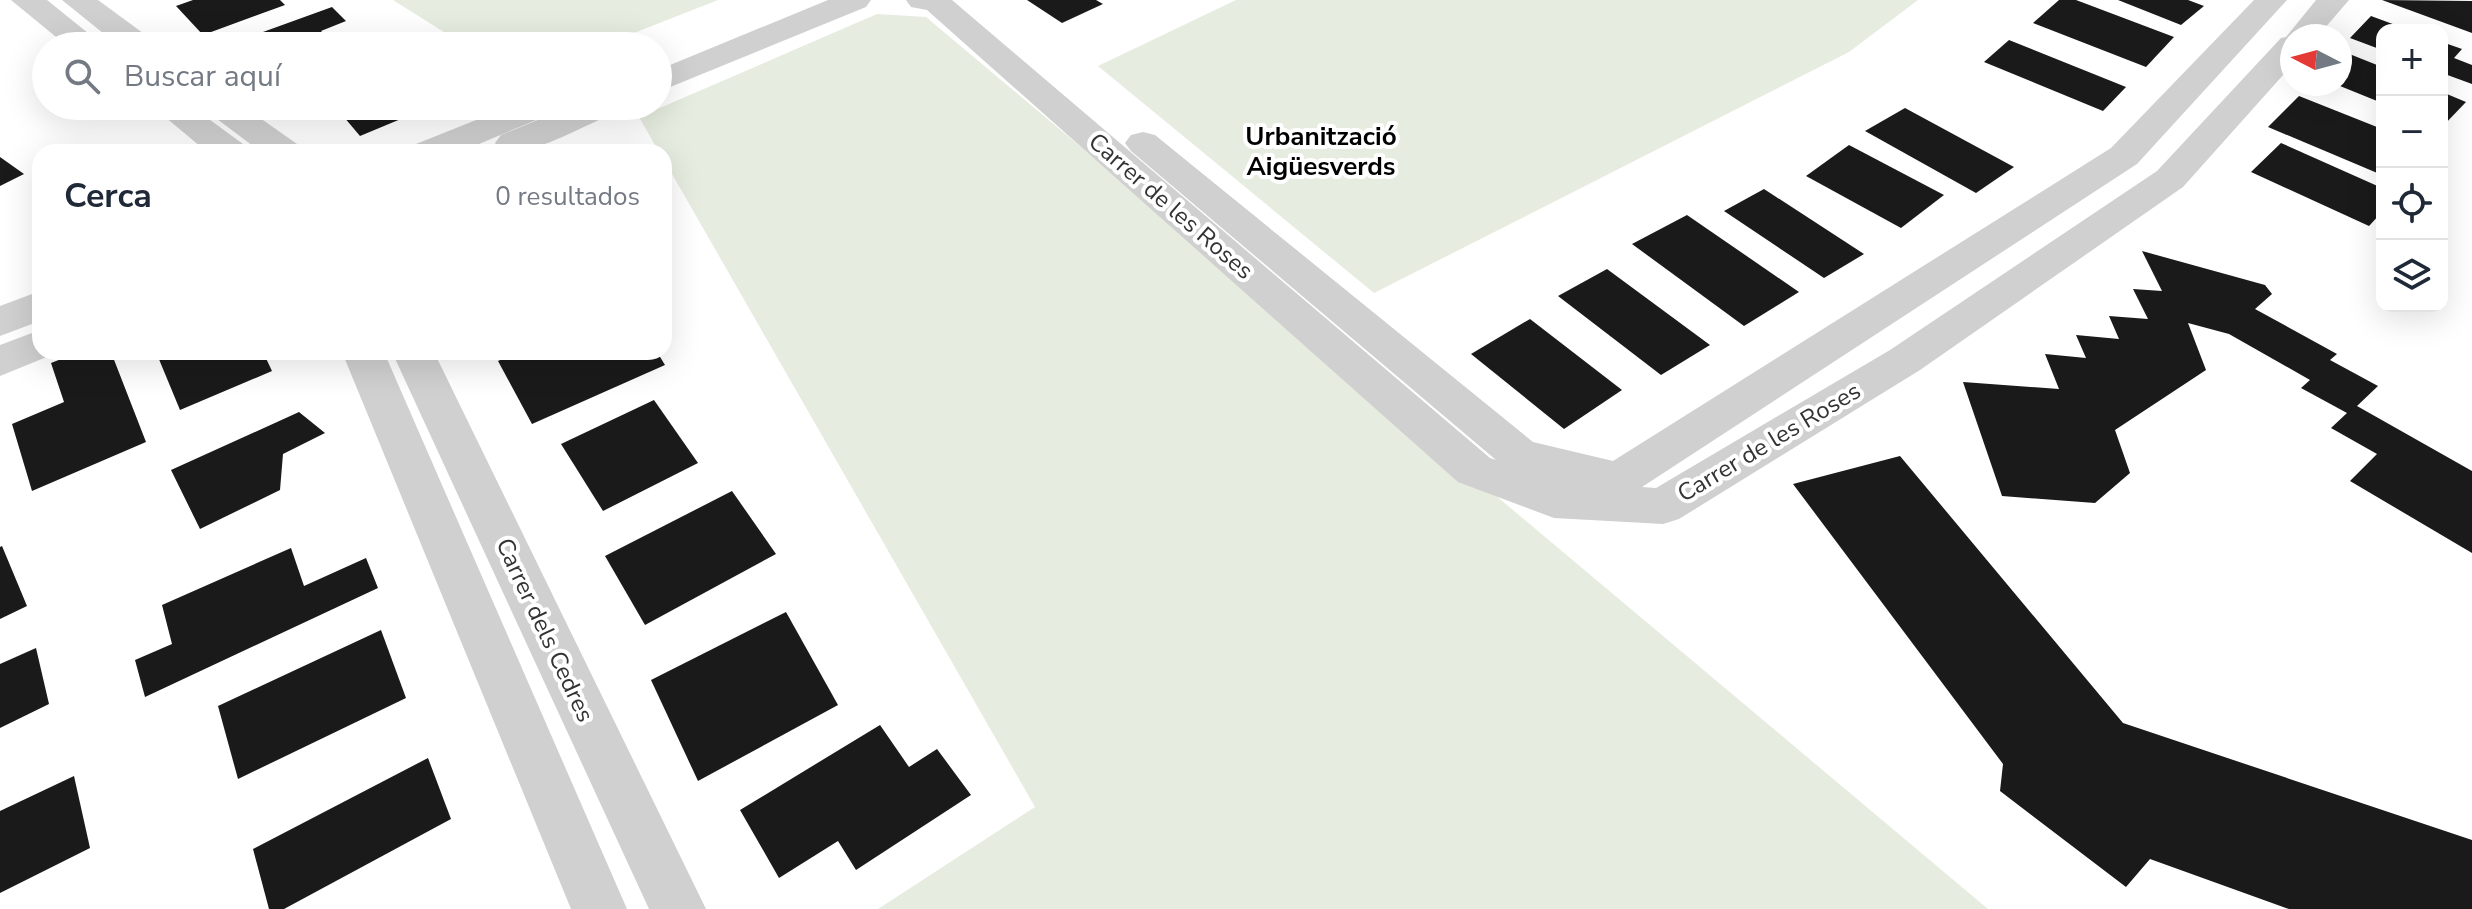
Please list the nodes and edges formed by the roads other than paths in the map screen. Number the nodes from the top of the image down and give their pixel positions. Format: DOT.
graph roads {
  1 [pos="27,0"];
  2 [pos="78,0"];
  3 [pos="799,0"];
  4 [pos="855,0"];
  5 [pos="922,0"];
  6 [pos="971,0"];
  7 [pos="2271,0"];
  8 [pos="2333,0"];
  9 [pos="2312,24"];
  10 [pos="69,32"];
  11 [pos="121,32"];
  12 [pos="672,52"];
  13 [pos="2280,58"];
  14 [pos="672,76"];
  15 [pos="188,120"];
  16 [pos="240,120"];
  17 [pos="507,120"];
  18 [pos="569,120"];
  19 [pos="219,144"];
  20 [pos="273,144"];
  21 [pos="448,144"];
  22 [pos="511,144"];
  23 [pos="32,308"];
  24 [pos="0,322"];
  25 [pos="32,347"];
  26 [pos="366,360"];
  27 [pos="417,360"];
  28 [pos="0,361"];
  29 [pos="599,909"];
  30 [pos="678,909"];
  1 -- 10 [label="street"];
  2 -- 11 [label="street"];
  3 -- 12 [label="street"];
  4 -- 14 [label="street"];
  5 -- 13 [label="street, Carrer de les Roses"];
  6 -- 7 [label="street, Carrer de les Roses"];
  8 -- 9 [label="street"];
  15 -- 19 [label="street"];
  16 -- 20 [label="street"];
  17 -- 21 [label="street"];
  18 -- 22 [label="street"];
  23 -- 24 [label="street"];
  25 -- 28 [label="street"];
  26 -- 29 [label="street"];
  27 -- 30 [label="street, Carrer dels Cedres"];
}
